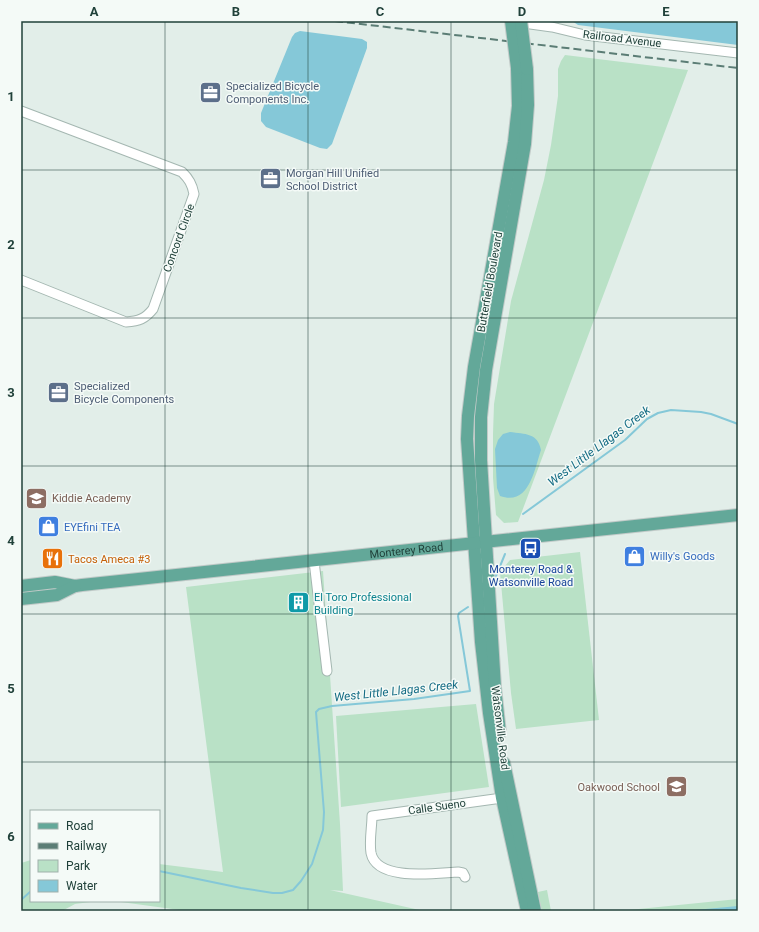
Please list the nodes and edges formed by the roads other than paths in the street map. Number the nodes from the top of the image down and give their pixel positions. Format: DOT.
graph roads {
  1 [pos="509,21"];
  2 [pos="521,21"];
  3 [pos="738,53"];
  4 [pos="522,68"];
  5 [pos="21,111"];
  6 [pos="21,280"];
  7 [pos="738,515"];
  8 [pos="486,541"];
  9 [pos="474,543"];
  10 [pos="314,561"];
  11 [pos="21,586"];
  12 [pos="75,586"];
  13 [pos="21,598"];
  14 [pos="327,671"];
  15 [pos="502,798"];
  16 [pos="465,877"];
  17 [pos="527,911"];
  18 [pos="536,911"];
  1 -- 3 [label="street, Railroad Avenue"];
  1 -- 4 [label="main road, Butterfield Boulevard, bridge"];
  2 -- 4 [label="main road, Butterfield Boulevard, bridge"];
  4 -- 8 [label="main road, Butterfield Boulevard"];
  4 -- 9 [label="main road, Butterfield Boulevard"];
  5 -- 6 [label="street, Concord Circle"];
  7 -- 8 [label="main road, Monterey Road"];
  8 -- 9 [label="main road, Monterey Road"];
  8 -- 18 [label="main road, Watsonville Road"];
  9 -- 10 [label="main road, Monterey Road"];
  9 -- 15 [label="main road, Watsonville Road"];
  10 -- 12 [label="main road, Monterey Road"];
  10 -- 14 [label="street"];
  11 -- 12 [label="main road, Monterey Road"];
  12 -- 13 [label="main road, Monterey Road"];
  15 -- 16 [label="street, Calle Sueno"];
  15 -- 17 [label="main road, Watsonville Road"];
}
